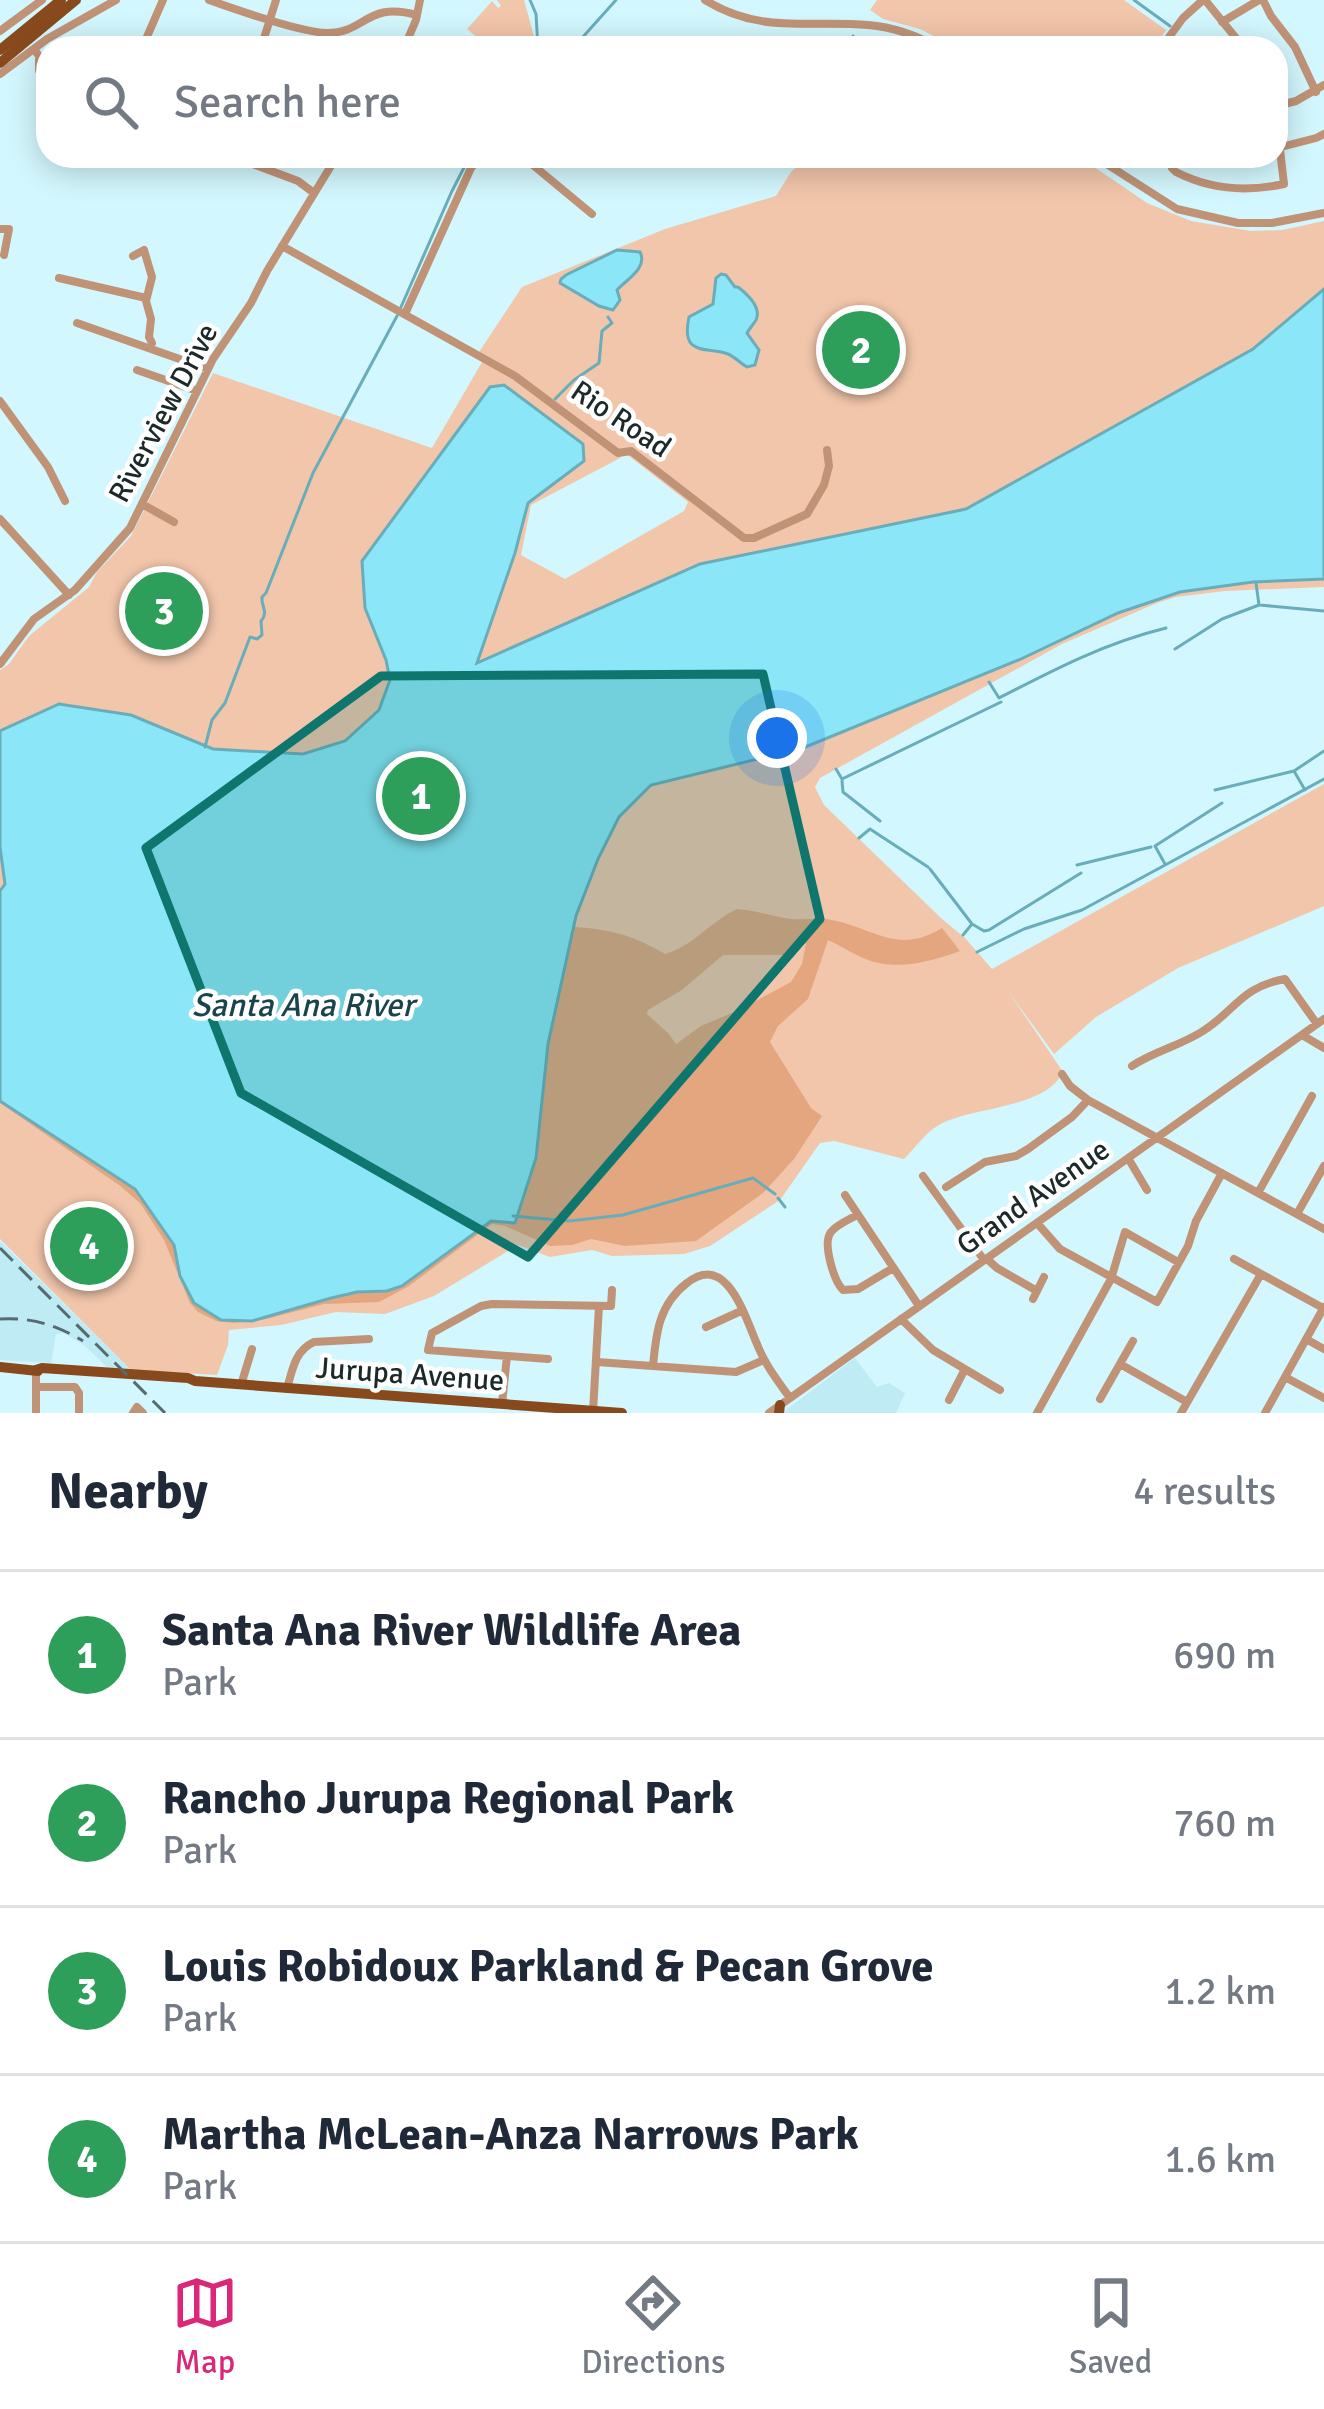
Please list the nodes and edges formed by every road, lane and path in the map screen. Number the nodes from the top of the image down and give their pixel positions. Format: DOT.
graph roads {
  1 [pos="42,0"];
  2 [pos="61,0"];
  3 [pos="76,0"];
  4 [pos="116,0"];
  5 [pos="164,0"];
  6 [pos="209,0"];
  7 [pos="276,0"];
  8 [pos="420,0"];
  9 [pos="705,0"];
  10 [pos="1204,0"];
  11 [pos="1261,0"];
  12 [pos="417,15"];
  13 [pos="270,18"];
  14 [pos="1222,22"];
  15 [pos="0,32"];
  16 [pos="56,36"];
  17 [pos="153,36"];
  18 [pos="265,36"];
  19 [pos="409,36"];
  20 [pos="909,36"];
  21 [pos="1170,36"];
  22 [pos="1234,36"];
  23 [pos="1286,36"];
  24 [pos="1288,39"];
  25 [pos="34,49"];
  26 [pos="0,50"];
  27 [pos="36,52"];
  28 [pos="0,63"];
  29 [pos="0,74"];
  30 [pos="1320,88"];
  31 [pos="1288,103"];
  32 [pos="1320,136"];
  33 [pos="1288,145"];
  34 [pos="1324,152"];
  35 [pos="262,168"];
  36 [pos="330,168"];
  37 [pos="471,168"];
  38 [pos="536,168"];
  39 [pos="1113,168"];
  40 [pos="1172,168"];
  41 [pos="1283,168"];
  42 [pos="314,193"];
  43 [pos="1324,213"];
  44 [pos="592,214"];
  45 [pos="0,229"];
  46 [pos="282,246"];
  47 [pos="4,255"];
  48 [pos="133,256"];
  49 [pos="59,278"];
  50 [pos="146,298"];
  51 [pos="401,312"];
  52 [pos="77,323"];
  53 [pos="151,345"];
  54 [pos="209,367"];
  55 [pos="137,370"];
  56 [pos="197,391"];
  57 [pos="0,401"];
  58 [pos="826,450"];
  59 [pos="65,501"];
  60 [pos="142,505"];
  61 [pos="0,519"];
  62 [pos="174,522"];
  63 [pos="69,595"];
  64 [pos="0,639"];
  65 [pos="14,647"];
  66 [pos="0,664"];
  67 [pos="1320,1022"];
  68 [pos="1302,1035"];
  69 [pos="1324,1048"];
  70 [pos="1132,1066"];
  71 [pos="1062,1074"];
  72 [pos="1312,1096"];
  73 [pos="1088,1100"];
  74 [pos="1158,1138"];
  75 [pos="1128,1158"];
  76 [pos="1324,1166"];
  77 [pos="1222,1173"];
  78 [pos="923,1176"];
  79 [pos="946,1186"];
  80 [pos="1147,1190"];
  81 [pos="1258,1193"];
  82 [pos="845,1195"];
  83 [pos="1297,1214"];
  84 [pos="857,1215"];
  85 [pos="1037,1223"];
  86 [pos="1324,1228"];
  87 [pos="985,1259"];
  88 [pos="1234,1259"];
  89 [pos="1178,1262"];
  90 [pos="893,1268"];
  91 [pos="1261,1274"];
  92 [pos="1044,1277"];
  93 [pos="1111,1279"];
  94 [pos="612,1290"];
  95 [pos="598,1306"];
  96 [pos="919,1306"];
  97 [pos="1324,1308"];
  98 [pos="742,1311"];
  99 [pos="902,1319"];
  100 [pos="706,1327"];
  101 [pos="369,1339"];
  102 [pos="1306,1339"];
  103 [pos="1132,1341"];
  104 [pos="252,1349"];
  105 [pos="1324,1349"];
  106 [pos="507,1356"];
  107 [pos="548,1359"];
  108 [pos="764,1360"];
  109 [pos="596,1363"];
  110 [pos="1120,1364"];
  111 [pos="653,1366"];
  112 [pos="0,1367"];
  113 [pos="965,1369"];
  114 [pos="36,1370"];
  115 [pos="1285,1376"];
  116 [pos="241,1385"];
  117 [pos="36,1388"];
  118 [pos="287,1389"];
  119 [pos="1000,1390"];
  120 [pos="1324,1398"];
  121 [pos="1100,1399"];
  122 [pos="950,1400"];
  123 [pos="1186,1402"];
  124 [pos="502,1404"];
  125 [pos="779,1407"];
  126 [pos="593,1412"];
  127 [pos="36,1413"];
  128 [pos="79,1413"];
  129 [pos="622,1413"];
  130 [pos="1037,1413"];
  131 [pos="1181,1413"];
  132 [pos="1264,1413"];
  1 -- 15 [label="street"];
  2 -- 26 [label="main road"];
  3 -- 28 [label="main road"];
  4 -- 16 [label="street"];
  5 -- 17 [label="street"];
  6 -- 13 [label="street"];
  7 -- 13 [label="street"];
  8 -- 12 [label="street"];
  9 -- 20 [label="street"];
  10 -- 14 [label="street"];
  10 -- 21 [label="street"];
  11 -- 14 [label="street"];
  11 -- 23 [label="street"];
  12 -- 13 [label="street"];
  12 -- 19 [label="street"];
  13 -- 18 [label="street"];
  14 -- 22 [label="street"];
  24 -- 30 [label="street"];
  25 -- 27 [label="street"];
  25 -- 29 [label="street"];
  30 -- 31 [label="street"];
  32 -- 33 [label="street"];
  32 -- 34 [label="street"];
  35 -- 42 [label="street"];
  36 -- 42 [label="street, Riverview Drive"];
  37 -- 51 [label="street"];
  38 -- 44 [label="street"];
  39 -- 43 [label="street"];
  40 -- 41 [label="street"];
  42 -- 46 [label="street, Riverview Drive"];
  45 -- 47 [label="street"];
  46 -- 51 [label="street, Rio Road"];
  46 -- 54 [label="street, Riverview Drive"];
  48 -- 50 [label="street"];
  49 -- 50 [label="street"];
  50 -- 53 [label="street"];
  51 -- 58 [label="street, Rio Road"];
  52 -- 53 [label="street"];
  53 -- 54 [label="street"];
  54 -- 56 [label="street, Riverview Drive"];
  55 -- 56 [label="street"];
  56 -- 60 [label="street, Riverview Drive"];
  57 -- 59 [label="street"];
  60 -- 62 [label="street"];
  60 -- 63 [label="street, Riverview Drive"];
  61 -- 63 [label="street"];
  63 -- 65 [label="street, Riverview Drive"];
  64 -- 65 [label="street"];
  65 -- 66 [label="street, Riverview Drive"];
  67 -- 68 [label="street, Grand Avenue"];
  67 -- 70 [label="street"];
  68 -- 69 [label="street"];
  68 -- 74 [label="street, Grand Avenue"];
  71 -- 73 [label="street"];
  72 -- 81 [label="street"];
  73 -- 74 [label="street"];
  73 -- 79 [label="street"];
  74 -- 75 [label="street, Grand Avenue"];
  74 -- 77 [label="street"];
  75 -- 80 [label="street"];
  75 -- 85 [label="street, Grand Avenue"];
  76 -- 83 [label="street"];
  77 -- 81 [label="street"];
  77 -- 89 [label="street"];
  78 -- 87 [label="street"];
  81 -- 83 [label="street"];
  82 -- 84 [label="street"];
  83 -- 86 [label="street"];
  84 -- 90 [label="street"];
  84 -- 90 [label="street"];
  85 -- 87 [label="street, Grand Avenue"];
  85 -- 93 [label="street"];
  87 -- 92 [label="street"];
  87 -- 96 [label="street, Grand Avenue"];
  88 -- 91 [label="street"];
  89 -- 93 [label="street"];
  89 -- 93 [label="street"];
  90 -- 96 [label="street"];
  91 -- 97 [label="street"];
  91 -- 123 [label="street"];
  93 -- 130 [label="street"];
  94 -- 95 [label="street"];
  95 -- 106 [label="street"];
  95 -- 109 [label="street"];
  96 -- 99 [label="street, Grand Avenue"];
  97 -- 102 [label="street"];
  98 -- 100 [label="street"];
  98 -- 108 [label="street"];
  98 -- 111 [label="street"];
  99 -- 113 [label="street"];
  99 -- 125 [label="street, Grand Avenue"];
  101 -- 118 [label="street"];
  102 -- 105 [label="street"];
  102 -- 115 [label="street"];
  103 -- 110 [label="street"];
  104 -- 116 [label="street"];
  106 -- 107 [label="street"];
  106 -- 124 [label="street"];
  108 -- 111 [label="street"];
  108 -- 125 [label="street"];
  109 -- 111 [label="street"];
  109 -- 126 [label="street"];
  110 -- 121 [label="street"];
  110 -- 123 [label="street"];
  112 -- 114 [label="main road, Jurupa Avenue"];
  113 -- 119 [label="street"];
  113 -- 122 [label="street"];
  114 -- 116 [label="main road, Jurupa Avenue"];
  114 -- 117 [label="street"];
  115 -- 120 [label="street"];
  115 -- 132 [label="street"];
  116 -- 118 [label="main road, Jurupa Avenue"];
  117 -- 127 [label="street"];
  117 -- 128 [label="street"];
  118 -- 124 [label="main road, Jurupa Avenue"];
  123 -- 131 [label="street"];
  124 -- 126 [label="main road, Jurupa Avenue"];
  126 -- 129 [label="main road, Jurupa Avenue"];
}
